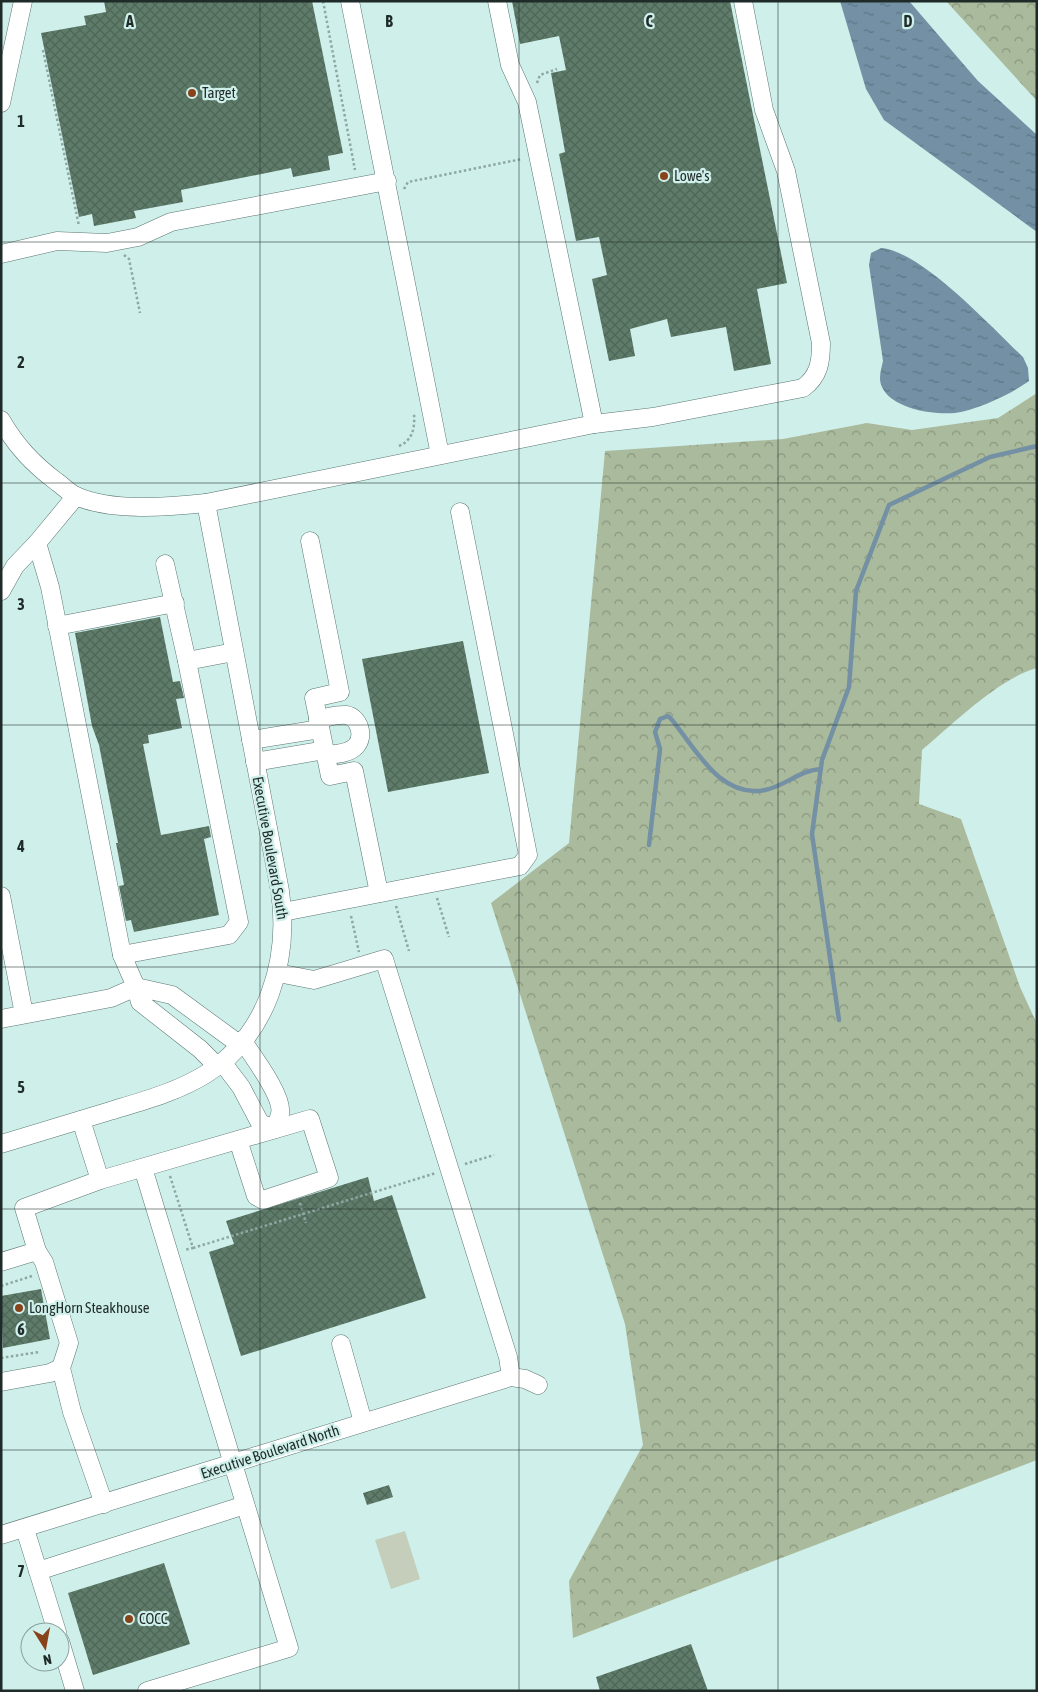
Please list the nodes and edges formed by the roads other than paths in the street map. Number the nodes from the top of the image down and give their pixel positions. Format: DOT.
graph roads {
  1 [pos="23,1"];
  2 [pos="350,1"];
  3 [pos="497,1"];
  4 [pos="743,1"];
  5 [pos="1,103"];
  6 [pos="388,187"];
  7 [pos="1,254"];
  8 [pos="1,420"];
  9 [pos="594,424"];
  10 [pos="440,454"];
  11 [pos="76,496"];
  12 [pos="206,503"];
  13 [pos="460,512"];
  14 [pos="310,541"];
  15 [pos="37,543"];
  16 [pos="165,564"];
  17 [pos="1,591"];
  18 [pos="175,603"];
  19 [pos="57,626"];
  20 [pos="234,652"];
  21 [pos="187,661"];
  22 [pos="319,724"];
  23 [pos="251,740"];
  24 [pos="325,752"];
  25 [pos="255,762"];
  26 [pos="386,892"];
  27 [pos="1,896"];
  28 [pos="283,912"];
  29 [pos="122,955"];
  30 [pos="278,973"];
  31 [pos="136,987"];
  32 [pos="24,1014"];
  33 [pos="1,1019"];
  34 [pos="241,1042"];
  35 [pos="219,1064"];
  36 [pos="81,1120"];
  37 [pos="274,1129"];
  38 [pos="238,1140"];
  39 [pos="1,1144"];
  40 [pos="143,1168"];
  41 [pos="100,1180"];
  42 [pos="37,1251"];
  43 [pos="1,1262"];
  44 [pos="341,1344"];
  45 [pos="61,1368"];
  46 [pos="511,1377"];
  47 [pos="1,1382"];
  48 [pos="538,1385"];
  49 [pos="363,1422"];
  50 [pos="233,1464"];
  51 [pos="104,1504"];
  52 [pos="245,1505"];
  53 [pos="25,1528"];
  54 [pos="1,1535"];
  55 [pos="38,1571"];
  56 [pos="54,1622"];
  57 [pos="69,1672"];
  58 [pos="75,1691"];
  59 [pos="147,1691"];
  1 -- 5 [label="street"];
  2 -- 6 [label="street"];
  3 -- 9 [label="street"];
  4 -- 9 [label="street"];
  6 -- 7 [label="street"];
  6 -- 10 [label="street"];
  8 -- 11 [label="street"];
  9 -- 10 [label="street"];
  10 -- 12 [label="street"];
  11 -- 12 [label="street"];
  11 -- 15 [label="street"];
  12 -- 20 [label="street, Executive Boulevard South"];
  13 -- 26 [label="street"];
  14 -- 22 [label="street"];
  15 -- 17 [label="street"];
  15 -- 19 [label="street"];
  16 -- 18 [label="street"];
  18 -- 19 [label="street"];
  18 -- 21 [label="street"];
  19 -- 29 [label="street"];
  20 -- 21 [label="street"];
  20 -- 23 [label="street, Executive Boulevard South"];
  21 -- 29 [label="street"];
  22 -- 23 [label="street"];
  22 -- 24 [label="street"];
  22 -- 24 [label="street"];
  23 -- 25 [label="street, Executive Boulevard South"];
  24 -- 25 [label="street"];
  24 -- 26 [label="street"];
  25 -- 28 [label="street, Executive Boulevard South"];
  26 -- 28 [label="street"];
  27 -- 32 [label="street"];
  28 -- 30 [label="street, Executive Boulevard South"];
  29 -- 31 [label="street"];
  30 -- 34 [label="street, Executive Boulevard South"];
  30 -- 46 [label="street"];
  31 -- 32 [label="street"];
  31 -- 34 [label="street"];
  31 -- 35 [label="street"];
  32 -- 33 [label="street"];
  34 -- 35 [label="street, Executive Boulevard South"];
  34 -- 37 [label="street"];
  35 -- 36 [label="street, Executive Boulevard South"];
  35 -- 37 [label="street"];
  36 -- 39 [label="street, Executive Boulevard South"];
  36 -- 41 [label="street"];
  37 -- 38 [label="street"];
  37 -- 38 [label="street"];
  38 -- 40 [label="street"];
  40 -- 41 [label="street"];
  40 -- 50 [label="street"];
  41 -- 42 [label="street"];
  42 -- 43 [label="street"];
  42 -- 45 [label="street"];
  44 -- 49 [label="street"];
  45 -- 47 [label="street"];
  45 -- 51 [label="street"];
  46 -- 48 [label="street"];
  46 -- 49 [label="street, Executive Boulevard North"];
  49 -- 50 [label="street, Executive Boulevard North"];
  50 -- 51 [label="street, Executive Boulevard North"];
  50 -- 52 [label="street"];
  51 -- 53 [label="street, Executive Boulevard North"];
  52 -- 55 [label="street"];
  52 -- 59 [label="street"];
  53 -- 54 [label="street, Executive Boulevard North"];
  53 -- 55 [label="street"];
  55 -- 56 [label="street"];
  57 -- 58 [label="street"];
}
